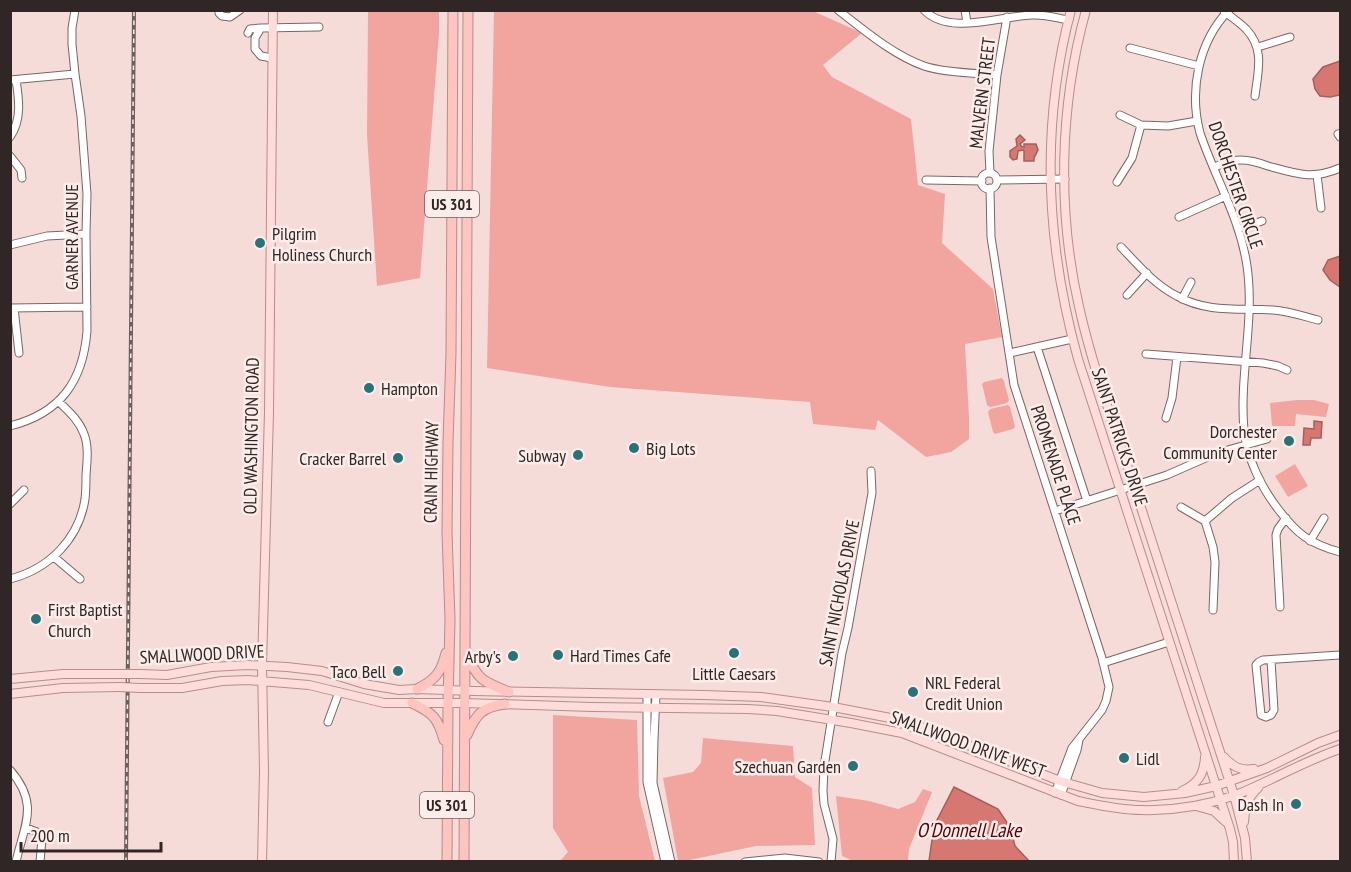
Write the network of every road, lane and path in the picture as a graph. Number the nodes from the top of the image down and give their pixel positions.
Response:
1 (75, 10) edge
2 (219, 10) edge
3 (240, 10) edge
4 (273, 10) edge
5 (453, 10) edge
6 (468, 10) edge
7 (838, 10) edge
8 (965, 10) edge
9 (1071, 10) edge
10 (1086, 10) edge
11 (1227, 11) edge
12 (925, 12) edge
13 (1007, 17) junction
14 (1069, 20) junction
15 (967, 23) junction
16 (273, 27) junction
17 (320, 27) dead end
18 (261, 28) junction
19 (248, 33) dead end
20 (1290, 37) dead end
21 (1257, 47) junction
22 (1130, 48) dead end
23 (272, 58) junction
24 (1075, 58) junction
25 (1199, 66) junction
26 (75, 74) junction
27 (997, 75) junction
28 (13, 80) edge
29 (1255, 96) dead end
30 (1119, 115) dead end
31 (1197, 121) junction
32 (1141, 125) junction
33 (10, 137) edge
34 (10, 156) edge
35 (1214, 167) junction
36 (1341, 168) edge
37 (990, 173) junction
38 (1317, 175) junction
39 (22, 178) dead end
40 (1065, 179) junction
41 (926, 180) dead end
42 (982, 180) junction
43 (997, 180) junction
44 (1051, 180) junction
45 (1117, 182) dead end
46 (990, 188) junction
47 (1226, 196) junction
48 (452, 200) junction
49 (468, 202) junction
50 (1321, 208) dead end
51 (1179, 217) dead end
52 (1262, 221) dead end
53 (1239, 229) junction
54 (86, 234) junction
55 (10, 245) edge
56 (1120, 247) dead end
57 (1147, 273) junction
58 (1191, 282) dead end
59 (1127, 296) dead end
60 (1182, 299) junction
61 (87, 307) junction
62 (13, 308) edge
63 (1250, 310) junction
64 (1318, 320) dead end
65 (1072, 339) junction
66 (1037, 347) junction
67 (19, 353) dead end
68 (1010, 353) junction
69 (1146, 354) dead end
70 (1177, 357) junction
71 (1246, 362) junction
72 (1287, 370) dead end
73 (58, 401) junction
74 (1166, 418) dead end
75 (10, 426) edge
76 (1267, 439) dead end
77 (1247, 445) junction
78 (872, 471) dead end
79 (1260, 480) junction
80 (1134, 487) junction
81 (24, 490) dead end
82 (1120, 491) junction
83 (1087, 501) junction
84 (10, 504) edge
85 (1180, 507) dead end
86 (1056, 511) junction
87 (1286, 518) junction
88 (1324, 518) dead end
89 (1205, 521) junction
90 (1310, 541) junction
91 (1341, 552) edge
92 (54, 557) junction
93 (10, 579) edge
94 (80, 579) dead end
95 (1280, 607) dead end
96 (1214, 610) dead end
97 (450, 633) junction
98 (1169, 642) junction
99 (465, 650) junction
100 (1341, 655) edge
101 (1271, 660) junction
102 (1103, 663) junction
103 (262, 666) junction
104 (10, 679) edge
105 (263, 681) junction
106 (417, 688) junction
107 (448, 690) junction
108 (465, 690) junction
109 (339, 692) junction
110 (509, 692) junction
111 (10, 694) edge
112 (651, 695) junction
113 (412, 703) junction
114 (448, 703) junction
115 (465, 703) junction
116 (505, 704) junction
117 (833, 707) junction
118 (650, 708) junction
119 (831, 719) junction
120 (328, 722) dead end
121 (1341, 737) edge
122 (465, 740) junction
123 (447, 748) junction
124 (1341, 749) edge
125 (1205, 753) junction
126 (1220, 753) junction
127 (1267, 768) junction
128 (10, 770) edge
129 (1062, 782) junction
130 (1229, 782) junction
131 (1265, 782) junction
132 (1216, 786) junction
133 (1058, 794) junction
134 (1175, 795) junction
135 (1234, 795) junction
136 (1220, 799) junction
137 (1192, 805) junction
138 (26, 828) junction
139 (1243, 828) junction
140 (1230, 829) junction
141 (16, 861) edge
142 (40, 861) edge
143 (262, 861) edge
144 (447, 861) edge
145 (464, 861) edge
146 (665, 861) edge
147 (671, 861) edge
148 (745, 861) edge
149 (819, 861) edge
150 (831, 861) edge
151 (1234, 861) edge
152 (1247, 861) edge

1 - 26 street, GARNER AVENUE
2 - 3 street
4 - 16 main road, OLD WASHINGTON ROAD
5 - 48 highway, CRAIN HIGHWAY / US 301
6 - 49 highway, CRAIN HIGHWAY / US 301
7 - 27 street
8 - 15 street
9 - 14 main road, SAINT PATRICKS DRIVE
10 - 24 main road, SAINT PATRICKS DRIVE
11 - 21 street
11 - 25 street, DORCHESTER CIRCLE
12 - 15 street
13 - 14 street
13 - 15 street
13 - 27 street, MALVERN STREET
14 - 24 main road
14 - 44 main road, SAINT PATRICKS DRIVE
16 - 17 street
16 - 18 street
16 - 23 main road, OLD WASHINGTON ROAD
18 - 19 street
18 - 23 street
20 - 21 street
21 - 29 street
22 - 25 street
23 - 103 main road, OLD WASHINGTON ROAD
24 - 40 main road, SAINT PATRICKS DRIVE
25 - 31 street, DORCHESTER CIRCLE
26 - 28 street
26 - 54 street, GARNER AVENUE
27 - 37 street, MALVERN STREET
28 - 33 street
30 - 32 street
31 - 32 street
31 - 35 street, DORCHESTER CIRCLE
32 - 45 street
34 - 39 street
35 - 38 street
35 - 47 street, DORCHESTER CIRCLE
36 - 38 street
37 - 42 street
37 - 43 street
38 - 50 street
40 - 44 street
40 - 80 main road, SAINT PATRICKS DRIVE
41 - 42 street
42 - 46 street
43 - 44 street
43 - 46 street
44 - 65 main road, SAINT PATRICKS DRIVE
46 - 68 street, PROMENADE PLACE
47 - 51 street
47 - 53 street, DORCHESTER CIRCLE
48 - 49 highway
48 - 97 highway, CRAIN HIGHWAY / US 301
49 - 99 highway, CRAIN HIGHWAY / US 301
52 - 53 street
53 - 63 street, DORCHESTER CIRCLE
54 - 55 street
54 - 61 street, GARNER AVENUE
56 - 57 street
57 - 59 street
57 - 60 street
58 - 60 street
60 - 63 street
61 - 62 street
61 - 73 street, GARNER AVENUE
62 - 67 street
63 - 64 street
63 - 71 street, DORCHESTER CIRCLE
65 - 66 street
65 - 82 main road, SAINT PATRICKS DRIVE
66 - 68 street
66 - 83 street
68 - 86 street, PROMENADE PLACE
69 - 70 street
70 - 71 street
70 - 74 street
71 - 72 street
71 - 77 street, DORCHESTER CIRCLE
73 - 75 street, GARNER AVENUE
73 - 92 street
76 - 77 street
77 - 79 street, DORCHESTER CIRCLE
77 - 80 street
78 - 117 street, SAINT NICHOLAS DRIVE
79 - 87 street, DORCHESTER CIRCLE
79 - 89 street
80 - 82 street
80 - 126 main road, SAINT PATRICKS DRIVE
81 - 84 street
82 - 83 street
82 - 98 main road, SAINT PATRICKS DRIVE
83 - 86 street
85 - 89 street
86 - 102 street, PROMENADE PLACE
87 - 90 street, DORCHESTER CIRCLE
87 - 95 street
88 - 90 street
89 - 96 street
90 - 91 street, DORCHESTER CIRCLE
92 - 93 street
92 - 94 street
97 - 106 highway
97 - 107 highway, CRAIN HIGHWAY / US 301
98 - 102 street
98 - 125 main road, SAINT PATRICKS DRIVE
99 - 108 highway, CRAIN HIGHWAY / US 301
99 - 110 highway
100 - 101 street
101 - 101 street
102 - 129 street, PROMENADE PLACE
103 - 104 main road, SMALLWOOD DRIVE, bridge
103 - 105 main road, OLD WASHINGTON ROAD
103 - 106 main road, SMALLWOOD DRIVE
105 - 109 main road, SMALLWOOD DRIVE
105 - 111 main road, SMALLWOOD DRIVE, bridge
105 - 143 main road, OLD WASHINGTON ROAD
106 - 107 main road, SMALLWOOD DRIVE
107 - 108 main road, SMALLWOOD DRIVE
107 - 114 highway, CRAIN HIGHWAY / US 301
108 - 110 main road, SMALLWOOD DRIVE WEST
108 - 115 highway, CRAIN HIGHWAY / US 301
109 - 113 main road, SMALLWOOD DRIVE
109 - 120 street
110 - 112 main road, SMALLWOOD DRIVE WEST
112 - 117 main road, SMALLWOOD DRIVE WEST
112 - 118 street
113 - 114 main road, SMALLWOOD DRIVE
113 - 123 highway
114 - 115 main road, SMALLWOOD DRIVE
114 - 123 highway, CRAIN HIGHWAY / US 301
115 - 116 main road, SMALLWOOD DRIVE WEST
115 - 122 highway, CRAIN HIGHWAY / US 301
116 - 118 main road, SMALLWOOD DRIVE WEST
116 - 122 highway
117 - 119 street, SAINT NICHOLAS DRIVE
117 - 129 main road, SMALLWOOD DRIVE WEST
118 - 119 main road, SMALLWOOD DRIVE WEST
118 - 146 street
118 - 147 street
119 - 133 main road, SMALLWOOD DRIVE WEST
119 - 150 street, SAINT NICHOLAS DRIVE
121 - 127 main road, SMALLWOOD DRIVE WEST
122 - 145 highway, CRAIN HIGHWAY / US 301
123 - 144 highway, CRAIN HIGHWAY / US 301
124 - 131 main road, SMALLWOOD DRIVE WEST
125 - 132 main road, SAINT PATRICKS DRIVE
125 - 134 main road
126 - 127 main road
126 - 130 main road, SAINT PATRICKS DRIVE
127 - 130 main road, SMALLWOOD DRIVE WEST
128 - 138 street
129 - 133 street, PROMENADE PLACE
129 - 134 main road, SMALLWOOD DRIVE WEST
130 - 132 main road, SMALLWOOD DRIVE WEST
130 - 135 main road, SAINT PATRICKS DRIVE
131 - 135 main road, SMALLWOOD DRIVE WEST
131 - 139 main road
132 - 134 main road, SMALLWOOD DRIVE WEST
132 - 136 main road, SAINT PATRICKS DRIVE
133 - 137 main road, SMALLWOOD DRIVE WEST
135 - 136 main road, SMALLWOOD DRIVE WEST
135 - 139 main road, SAINT PATRICKS DRIVE
136 - 137 main road, SMALLWOOD DRIVE WEST
136 - 140 main road, SAINT PATRICKS DRIVE
137 - 140 main road
138 - 141 street
138 - 142 street
139 - 152 main road, SAINT PATRICKS DRIVE
140 - 151 main road, SAINT PATRICKS DRIVE
148 - 149 street

